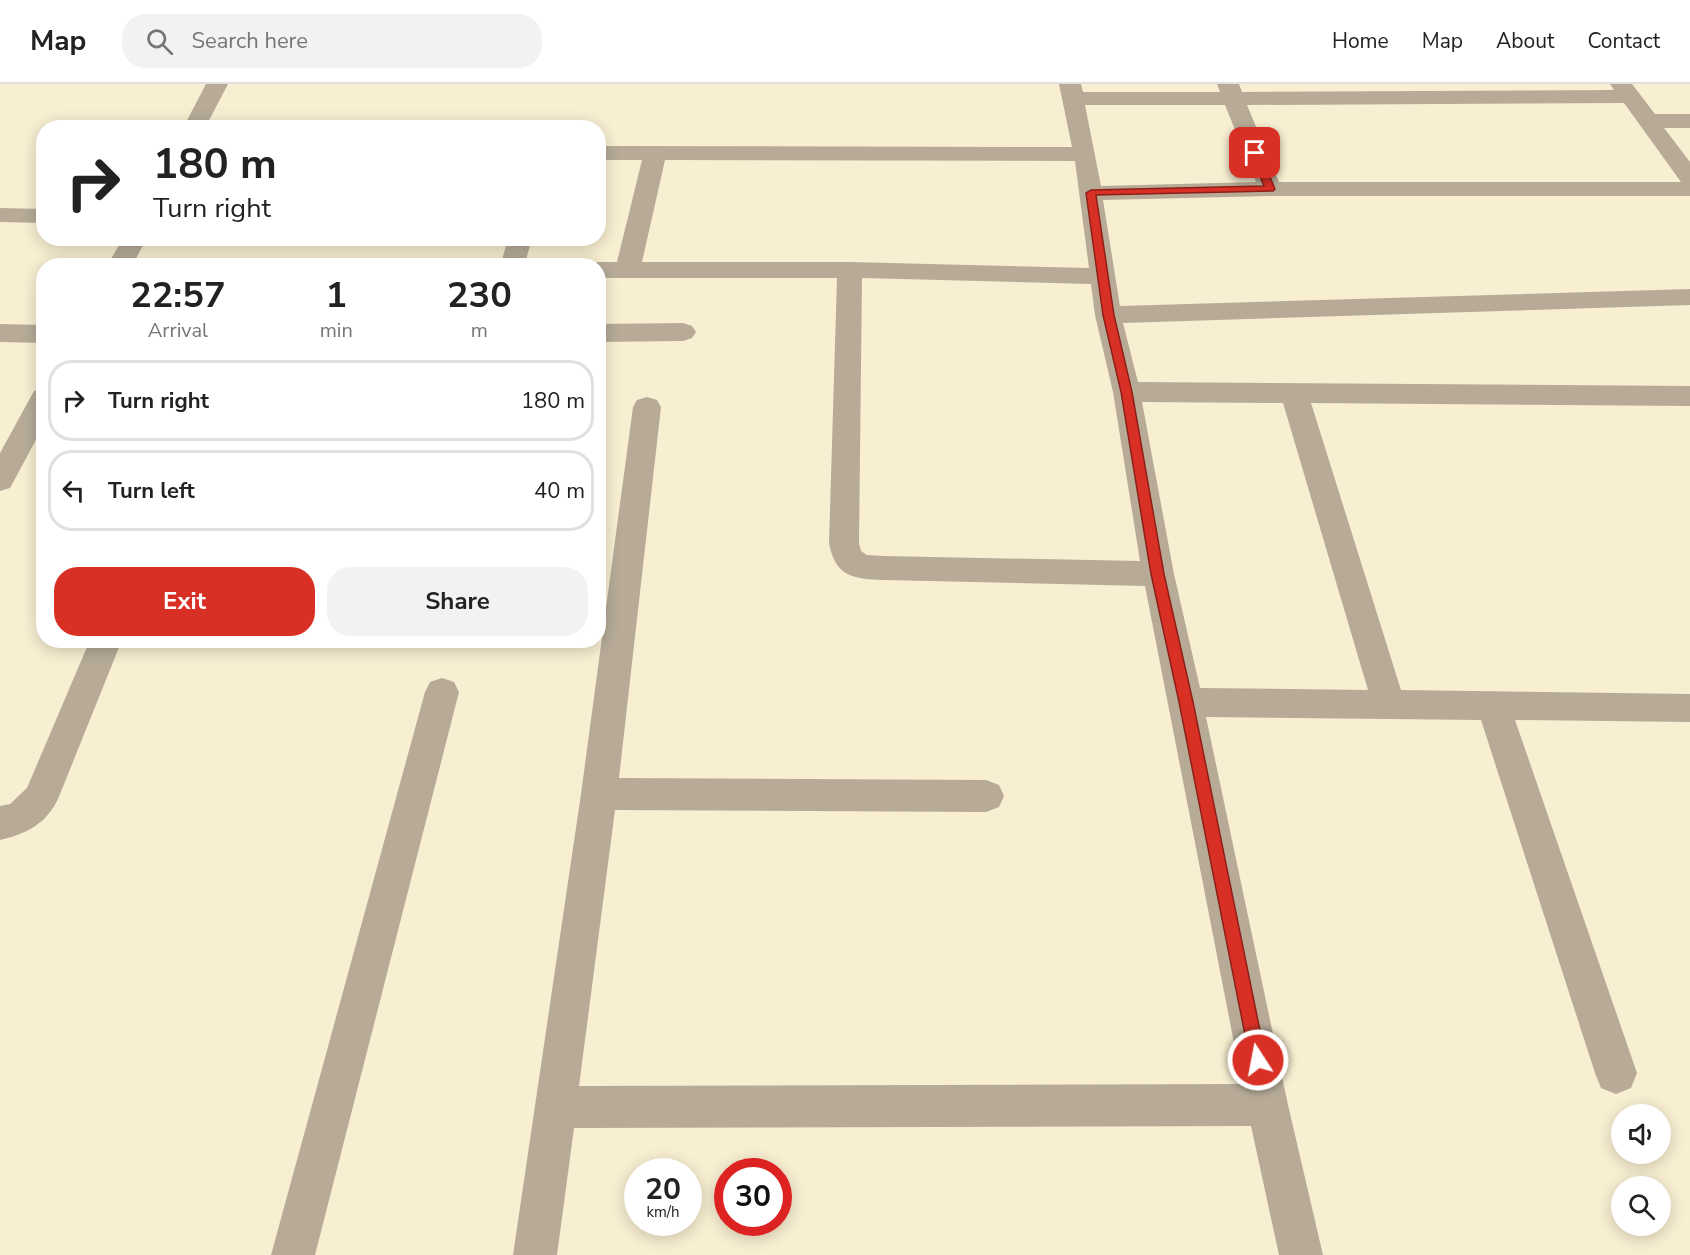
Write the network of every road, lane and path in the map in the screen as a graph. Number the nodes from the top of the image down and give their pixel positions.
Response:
1 (217, 84) edge
2 (1527, 90) edge
3 (1626, 90) edge
4 (1231, 91) edge
5 (1072, 92) edge
6 (198, 120) edge
7 (1690, 121) edge
8 (1647, 122) junction
9 (606, 153) edge
10 (655, 153) junction
11 (1085, 154) junction
12 (1690, 178) edge
13 (1270, 189) junction
14 (1690, 189) edge
15 (1091, 193) junction
16 (0, 215) edge
17 (36, 216) edge
18 (606, 270) edge
19 (628, 270) junction
20 (850, 270) junction
21 (1104, 276) junction
22 (1690, 297) edge
23 (1108, 315) junction
24 (683, 332) dead end
25 (0, 333) edge
26 (606, 333) edge
27 (36, 334) edge
28 (1127, 392) junction
29 (1294, 394) junction
30 (1690, 396) edge
31 (647, 407) dead end
32 (36, 413) edge
33 (0, 480) edge
34 (1158, 574) junction
35 (103, 648) edge
36 (442, 692) dead end
37 (1186, 702) junction
38 (1389, 704) junction
39 (1493, 705) junction
40 (1690, 708) edge
41 (598, 794) junction
42 (986, 796) dead end
43 (0, 823) edge
44 (1617, 1073) dead end
45 (1267, 1105) junction
46 (555, 1107) junction
47 (293, 1255) edge
48 (535, 1255) edge
49 (1301, 1255) edge

1 - 6 street
2 - 3 street
2 - 4 street
3 - 8 street
4 - 5 street
4 - 13 street
5 - 11 street
7 - 8 street
8 - 12 street
9 - 10 street
10 - 11 street
10 - 19 street
11 - 15 street
13 - 14 street
13 - 15 street
15 - 21 street
16 - 17 street
18 - 19 street
19 - 20 street
20 - 21 street
20 - 34 street
21 - 23 street
22 - 23 street
23 - 28 street
24 - 26 street
25 - 27 street
28 - 29 street
28 - 34 street
29 - 30 street
29 - 38 street
31 - 41 street
32 - 33 street
34 - 37 street
35 - 43 street
36 - 47 street
37 - 38 street
37 - 45 street
38 - 39 street
39 - 40 street
39 - 44 street
41 - 42 street
41 - 46 street
45 - 46 street
45 - 49 street
46 - 48 street

